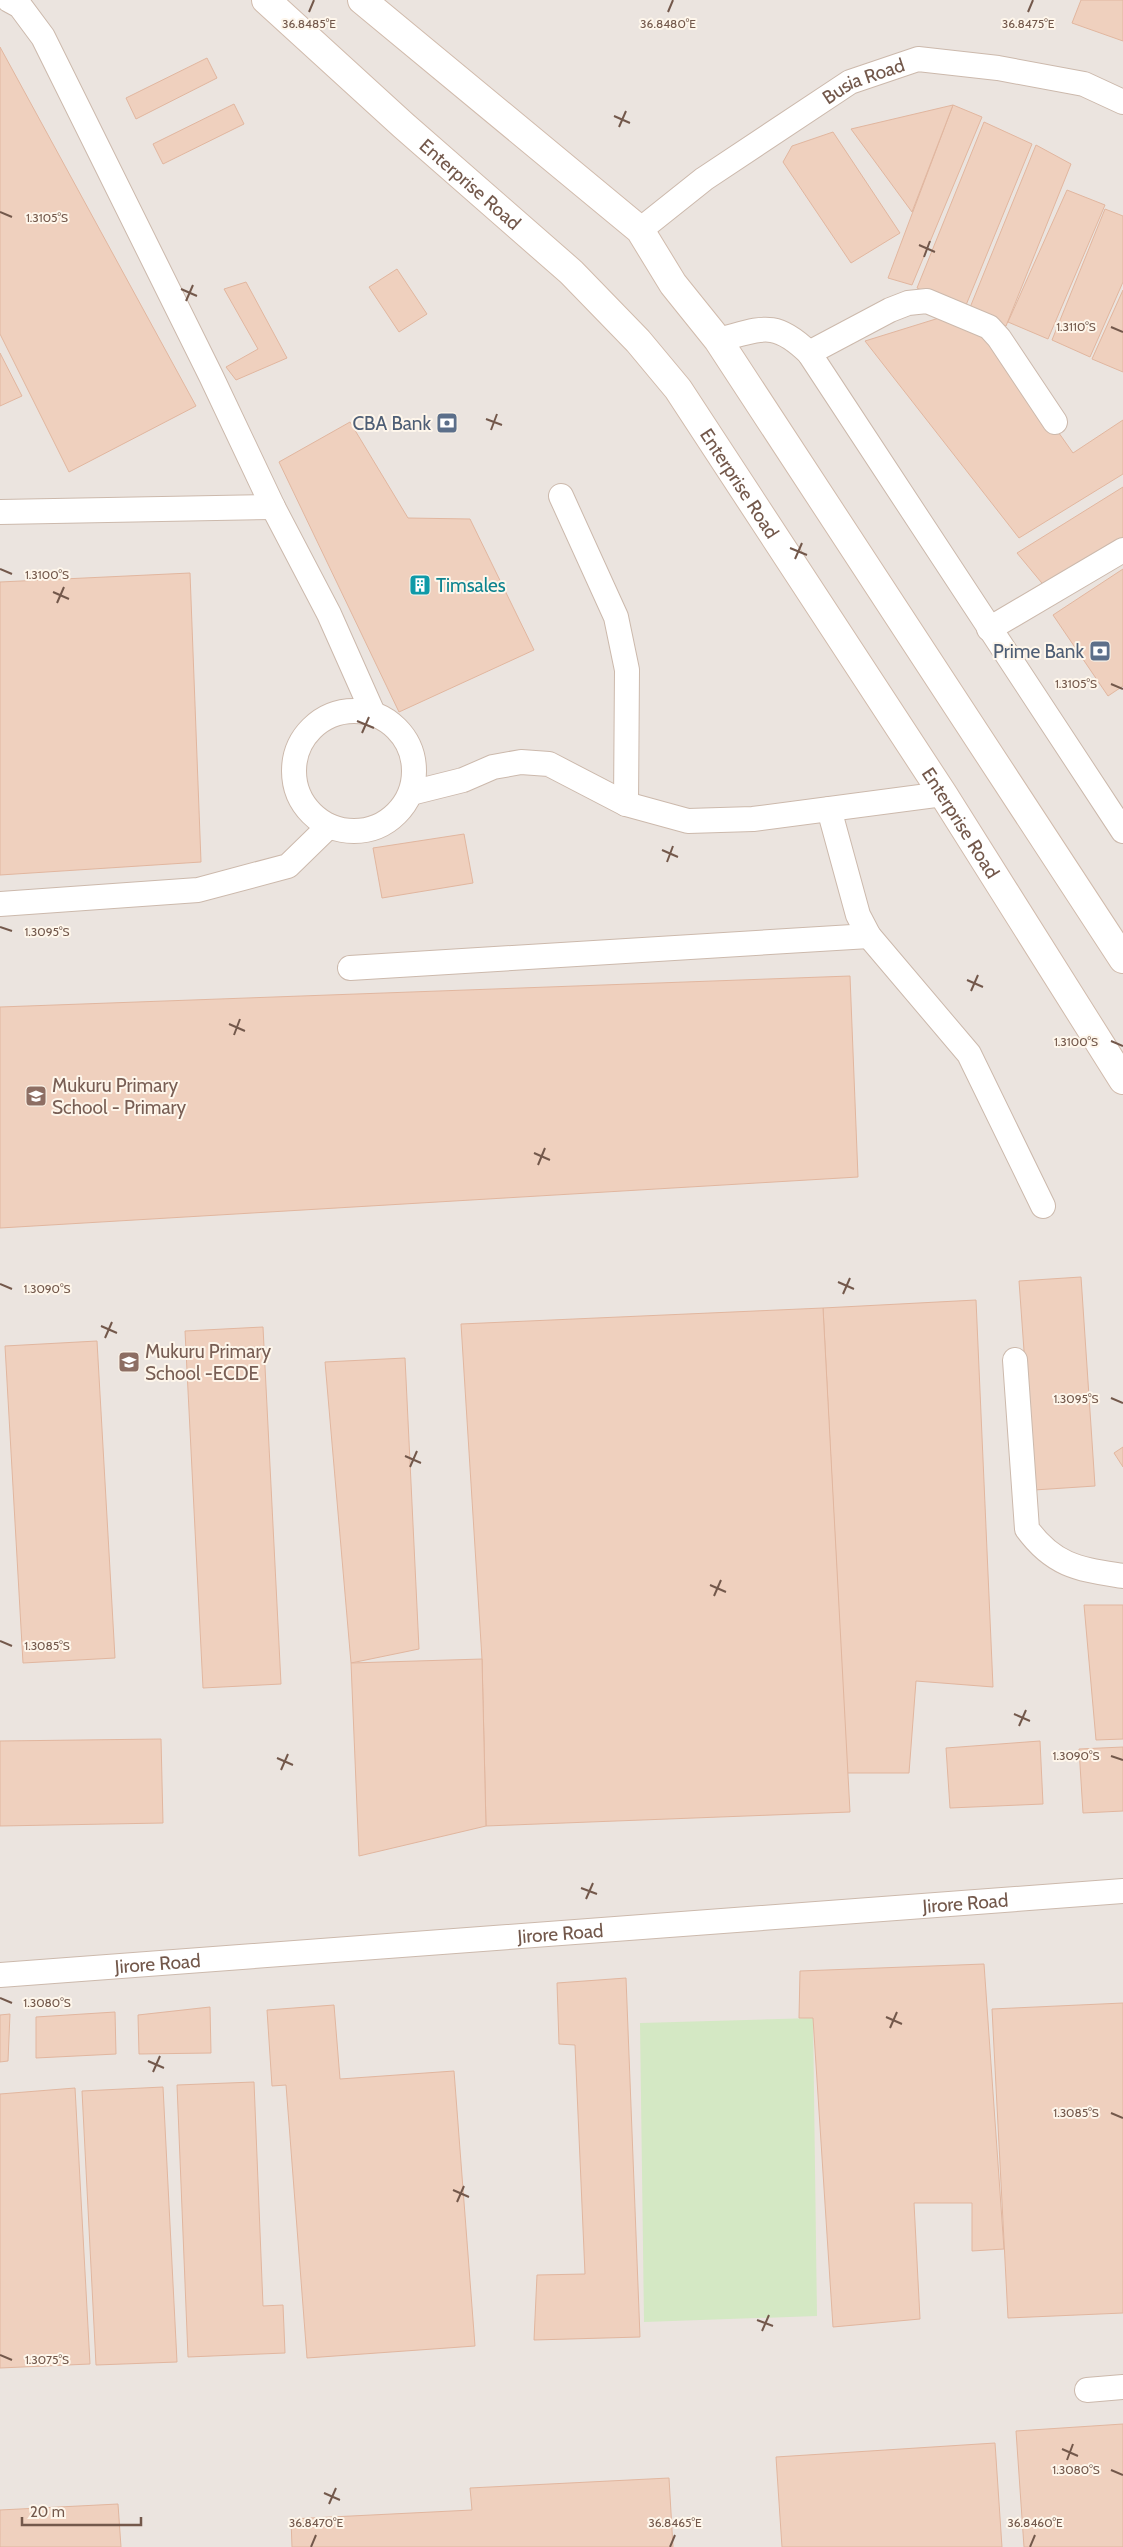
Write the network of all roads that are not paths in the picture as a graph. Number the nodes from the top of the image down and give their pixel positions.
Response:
1 (9, 0) edge
2 (266, 0) edge
3 (362, 0) edge
4 (1123, 102) edge
5 (640, 230) junction
6 (718, 340) junction
7 (809, 353) junction
8 (1055, 422) dead end
9 (561, 496) dead end
10 (273, 507) junction
11 (0, 512) edge
12 (1123, 550) edge
13 (989, 629) junction
14 (373, 714) junction
15 (411, 793) junction
16 (944, 794) junction
17 (626, 804) junction
18 (829, 809) junction
19 (330, 826) junction
20 (1123, 830) edge
21 (0, 904) edge
22 (870, 936) junction
23 (1123, 959) edge
24 (350, 968) dead end
25 (1123, 1080) edge
26 (1043, 1206) dead end
27 (1014, 1360) dead end
28 (1123, 1576) edge
29 (1123, 1891) edge
30 (0, 1975) edge
31 (1123, 2387) edge
32 (1087, 2390) dead end

1 - 10 lane
2 - 16 main road, Enterprise Road
3 - 5 main road
4 - 5 lane, Busia Road
5 - 6 main road
6 - 7 lane
6 - 23 main road
7 - 8 lane
7 - 13 lane
9 - 17 lane
10 - 11 lane
10 - 14 lane
12 - 13 lane
13 - 20 lane
14 - 15 lane
14 - 19 lane
15 - 17 lane
15 - 19 lane
16 - 18 lane
16 - 25 main road, Enterprise Road
17 - 18 lane
18 - 22 lane
19 - 21 lane
22 - 24 lane
22 - 26 lane
27 - 28 lane
29 - 30 lane, Jirore Road
31 - 32 lane

